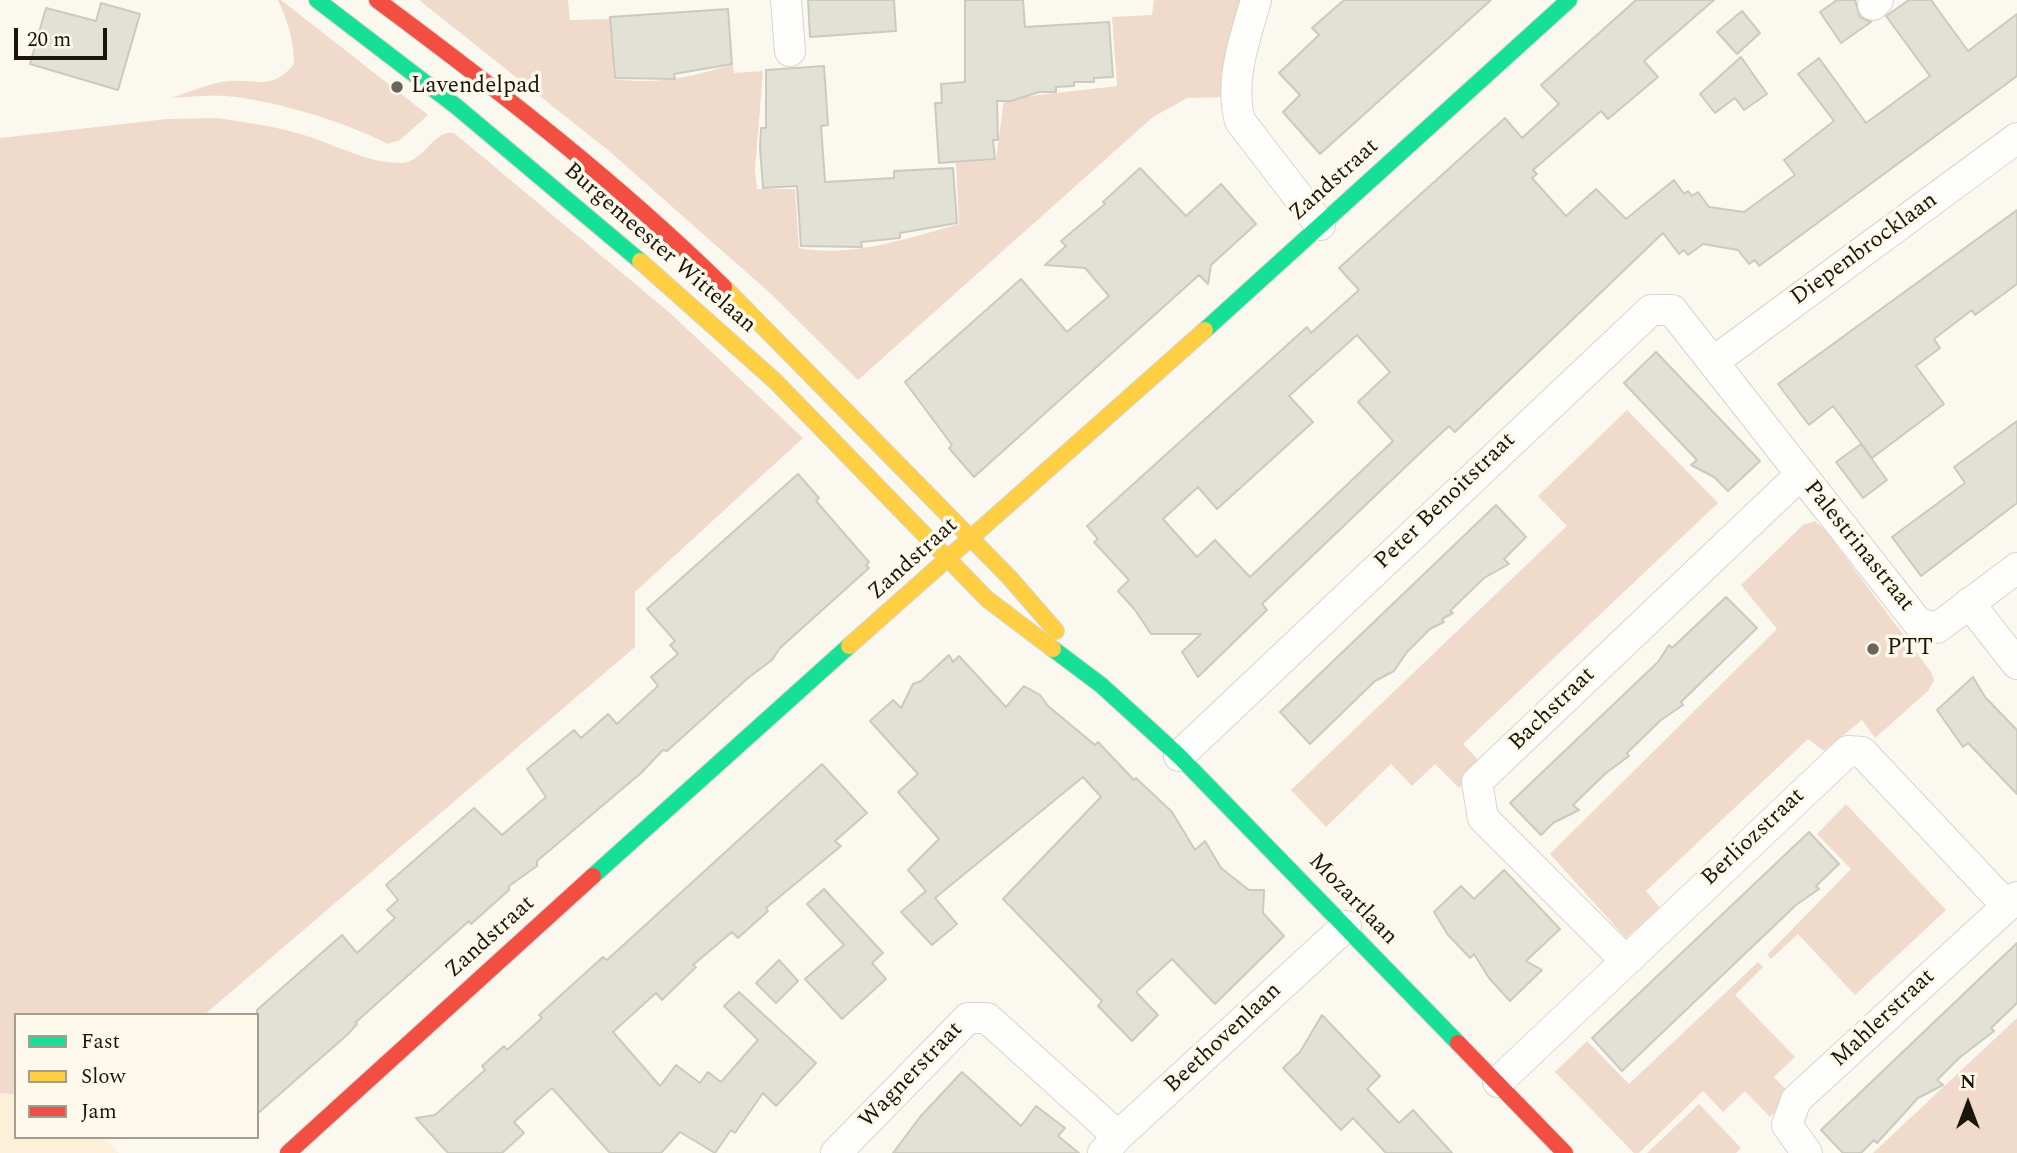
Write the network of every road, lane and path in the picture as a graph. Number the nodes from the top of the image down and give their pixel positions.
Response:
1 (317, 0) edge
2 (377, 0) edge
3 (786, 0) edge
4 (1256, 0) edge
5 (1569, 0) edge
6 (790, 51) dead end
7 (2017, 138) edge
8 (1320, 225) junction
9 (1713, 362) junction
10 (1800, 475) junction
11 (971, 538) junction
12 (948, 559) junction
13 (2017, 568) edge
14 (1969, 603) junction
15 (2017, 664) edge
16 (1101, 685) junction
17 (1179, 756) junction
18 (2012, 901) edge
19 (1346, 926) junction
20 (1624, 959) junction
21 (1498, 1082) junction
22 (1111, 1144) edge
23 (288, 1153) edge
24 (836, 1153) edge
25 (1565, 1153) edge
26 (1807, 1153) edge

1 - 12 street, Burgemeester Wittelaan
2 - 11 street, Burgemeester Wittelaan
3 - 6 street
4 - 8 street
5 - 8 street, Zandstraat
7 - 9 street, Diepenbrocklaan
8 - 11 street, Zandstraat
9 - 10 street, Palestrinastraat
9 - 17 street, Peter Benoitstraat
10 - 14 street, Palestrinastraat
10 - 20 street, Bachstraat
11 - 12 street, Zandstraat
11 - 16 street, Mozartlaan
12 - 16 street, Mozartlaan
12 - 23 street, Zandstraat
13 - 14 street
14 - 15 street
16 - 17 street, Mozartlaan
17 - 19 street, Mozartlaan
18 - 20 street, Berliozstraat
18 - 26 street, Mahlerstraat
19 - 21 street, Mozartlaan
19 - 22 street, Beethovenlaan
20 - 21 street, Berliozstraat
21 - 25 street, Mozartlaan
22 - 24 street, Wagnerstraat

